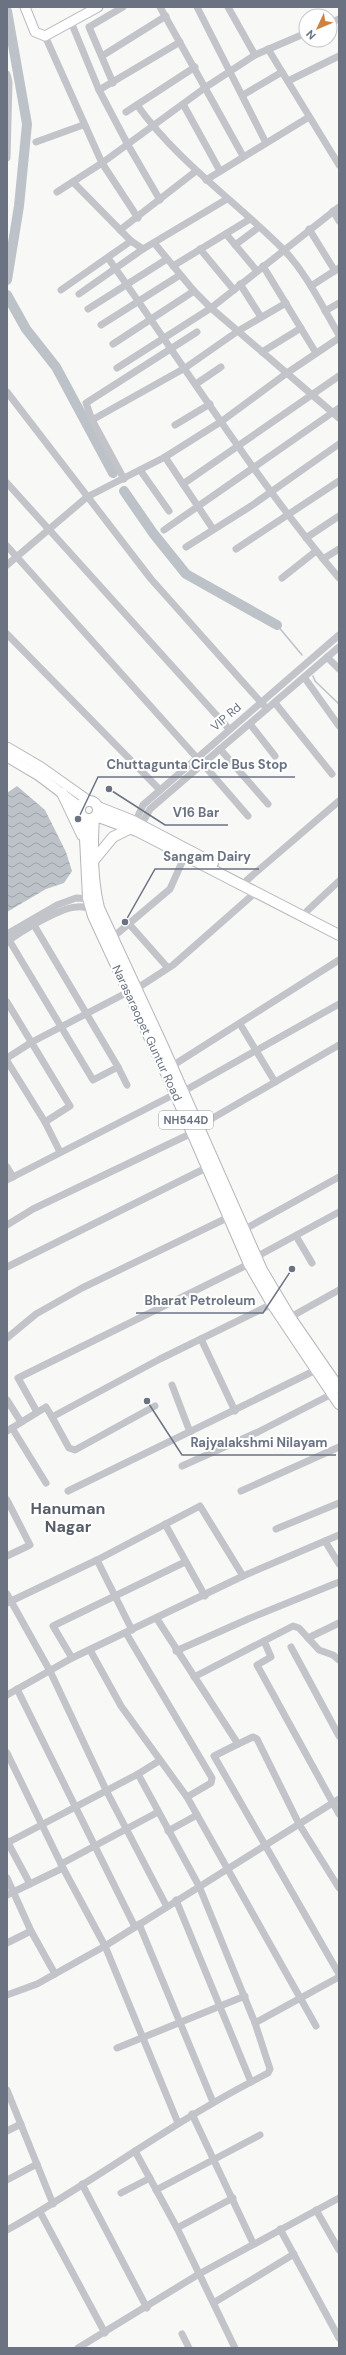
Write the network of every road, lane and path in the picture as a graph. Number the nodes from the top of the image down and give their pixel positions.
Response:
1 (25, 7) edge
2 (98, 7) edge
3 (123, 7) edge
4 (160, 7) edge
5 (197, 7) edge
6 (228, 7) edge
7 (166, 16) junction
8 (71, 22) junction
9 (46, 36) junction
10 (298, 36) edge
11 (180, 42) junction
12 (268, 49) junction
13 (255, 55) junction
14 (102, 56) junction
15 (339, 56) edge
16 (195, 67) junction
17 (231, 70) junction
18 (282, 72) junction
19 (7, 74) edge
20 (288, 81) junction
21 (8, 83) edge
22 (113, 83) junction
23 (206, 87) junction
24 (99, 90) junction
25 (242, 95) junction
26 (183, 104) junction
27 (137, 105) junction
28 (126, 112) dead end
29 (309, 117) junction
30 (83, 125) junction
31 (153, 127) junction
32 (36, 142) dead end
33 (266, 143) junction
34 (128, 145) junction
35 (8, 146) edge
36 (243, 156) junction
37 (7, 158) edge
38 (102, 163) junction
39 (339, 165) edge
40 (196, 171) junction
41 (220, 171) junction
42 (206, 180) junction
43 (73, 182) junction
44 (57, 192) dead end
45 (227, 199) junction
46 (160, 200) junction
47 (336, 209) edge
48 (138, 218) junction
49 (250, 219) junction
50 (339, 221) edge
51 (259, 227) junction
52 (309, 229) junction
53 (120, 230) junction
54 (226, 234) junction
55 (131, 241) junction
56 (155, 244) junction
57 (235, 245) junction
58 (142, 249) junction
59 (200, 249) junction
60 (284, 249) junction
61 (108, 258) junction
62 (167, 259) junction
63 (173, 266) junction
64 (260, 268) junction
65 (116, 269) junction
66 (337, 270) edge
67 (180, 275) junction
68 (128, 284) junction
69 (240, 284) junction
70 (311, 286) junction
71 (60, 290) dead end
72 (234, 290) junction
73 (194, 291) junction
74 (79, 294) dead end
75 (139, 301) junction
76 (286, 303) junction
77 (339, 303) edge
78 (211, 308) junction
79 (88, 309) dead end
80 (325, 311) junction
81 (261, 317) junction
82 (152, 320) junction
83 (101, 325) dead end
84 (301, 328) junction
85 (238, 331) junction
86 (197, 332) dead end
87 (164, 338) junction
88 (338, 340) edge
89 (113, 344) dead end
90 (172, 349) junction
91 (262, 352) junction
92 (316, 353) junction
93 (221, 367) dead end
94 (117, 368) dead end
95 (185, 368) junction
96 (287, 373) junction
97 (339, 376) edge
98 (196, 384) junction
99 (7, 392) edge
100 (311, 394) junction
101 (210, 404) junction
102 (339, 408) edge
103 (332, 412) junction
104 (339, 418) edge
105 (92, 420) junction
106 (222, 421) junction
107 (175, 425) dead end
108 (339, 444) edge
109 (238, 445) junction
110 (165, 456) junction
111 (254, 467) junction
112 (140, 470) junction
113 (124, 479) junction
114 (339, 481) edge
115 (7, 483) edge
116 (183, 484) junction
117 (272, 490) junction
118 (87, 497) junction
119 (197, 505) junction
120 (169, 511) dead end
121 (289, 514) junction
122 (339, 516) edge
123 (48, 529) junction
124 (212, 529) junction
125 (164, 530) dead end
126 (306, 538) junction
127 (7, 546) edge
128 (186, 547) dead end
129 (236, 549) dead end
130 (339, 549) edge
131 (316, 551) junction
132 (16, 556) junction
133 (323, 559) junction
134 (7, 565) edge
135 (282, 578) dead end
136 (339, 578) edge
137 (7, 634) edge
138 (339, 635) edge
139 (339, 647) edge
140 (328, 657) junction
141 (303, 667) junction
142 (339, 669) edge
143 (306, 675) junction
144 (262, 701) junction
145 (275, 703) junction
146 (268, 709) junction
147 (250, 724) junction
148 (339, 726) edge
149 (228, 729) junction
150 (7, 747) edge
151 (220, 749) junction
152 (276, 756) dead end
153 (7, 757) edge
154 (197, 758) junction
155 (203, 764) junction
156 (332, 774) dead end
157 (160, 790) junction
158 (62, 793) junction
159 (339, 800) edge
160 (89, 801) junction
161 (268, 804) dead end
162 (80, 807) junction
163 (96, 814) junction
164 (248, 816) dead end
165 (84, 818) junction
166 (136, 827) junction
167 (86, 844) junction
168 (186, 853) junction
169 (94, 860) junction
170 (247, 880) junction
171 (339, 881) edge
172 (256, 892) junction
173 (94, 904) junction
174 (307, 911) junction
175 (34, 925) junction
176 (130, 925) junction
177 (339, 928) edge
178 (339, 935) edge
179 (112, 938) junction
180 (8, 939) edge
181 (339, 960) edge
182 (168, 968) junction
183 (132, 991) junction
184 (7, 1002) edge
185 (339, 1004) edge
186 (88, 1014) junction
187 (240, 1024) junction
188 (60, 1028) junction
189 (32, 1042) junction
190 (339, 1045) edge
191 (256, 1052) junction
192 (7, 1059) edge
193 (172, 1066) junction
194 (118, 1067) junction
195 (275, 1082) junction
196 (127, 1085) dead end
197 (180, 1093) junction
198 (45, 1122) junction
199 (196, 1129) junction
200 (60, 1152) junction
201 (7, 1167) edge
202 (208, 1167) junction
203 (339, 1177) edge
204 (10, 1179) edge
205 (339, 1212) edge
206 (229, 1217) junction
207 (7, 1225) edge
208 (245, 1229) junction
209 (296, 1236) junction
210 (253, 1260) junction
211 (312, 1264) dead end
212 (7, 1266) edge
213 (339, 1290) edge
214 (272, 1304) junction
215 (287, 1318) junction
216 (7, 1338) edge
217 (201, 1339) junction
218 (316, 1370) junction
219 (172, 1385) dead end
220 (336, 1391) edge
221 (7, 1400) edge
222 (339, 1404) edge
223 (155, 1406) dead end
224 (235, 1410) junction
225 (37, 1412) junction
226 (52, 1417) junction
227 (21, 1422) junction
228 (9, 1429) edge
229 (190, 1432) junction
230 (339, 1447) edge
231 (182, 1466) dead end
232 (46, 1483) dead end
233 (68, 1491) dead end
234 (241, 1491) dead end
235 (7, 1500) edge
236 (339, 1503) edge
237 (165, 1524) junction
238 (276, 1529) dead end
239 (339, 1535) edge
240 (325, 1541) junction
241 (7, 1556) edge
242 (97, 1560) junction
243 (186, 1562) junction
244 (339, 1564) edge
245 (243, 1576) junction
246 (339, 1582) edge
247 (114, 1595) junction
248 (205, 1596) junction
249 (8, 1599) edge
250 (157, 1619) junction
251 (339, 1623) edge
252 (129, 1632) junction
253 (308, 1638) junction
254 (264, 1641) junction
255 (291, 1647) dead end
256 (90, 1650) junction
257 (176, 1651) junction
258 (72, 1658) junction
259 (339, 1660) edge
260 (50, 1671) junction
261 (194, 1677) junction
262 (17, 1689) junction
263 (7, 1695) edge
264 (339, 1736) edge
265 (238, 1744) junction
266 (7, 1753) edge
267 (214, 1756) junction
268 (159, 1761) junction
269 (203, 1762) junction
270 (138, 1774) junction
271 (107, 1792) junction
272 (187, 1797) junction
273 (339, 1799) edge
274 (332, 1803) junction
275 (75, 1808) junction
276 (158, 1812) junction
277 (339, 1814) edge
278 (197, 1816) junction
279 (300, 1824) junction
280 (42, 1825) junction
281 (126, 1829) junction
282 (168, 1831) junction
283 (7, 1842) edge
284 (94, 1846) junction
285 (265, 1846) junction
286 (62, 1866) junction
287 (227, 1869) junction
288 (7, 1878) edge
289 (30, 1884) junction
290 (199, 1886) junction
291 (339, 1888) edge
292 (14, 1892) junction
293 (7, 1895) edge
294 (176, 1900) junction
295 (167, 1907) junction
296 (137, 1926) junction
297 (31, 1931) junction
298 (7, 1943) edge
299 (105, 1946) junction
300 (55, 1974) junction
301 (339, 1974) edge
302 (339, 1977) edge
303 (7, 1995) edge
304 (245, 1996) junction
305 (300, 1998) junction
306 (220, 2007) junction
307 (179, 2021) junction
308 (257, 2022) junction
309 (316, 2026) dead end
310 (143, 2036) junction
311 (117, 2048) dead end
312 (251, 2082) junction
313 (7, 2090) edge
314 (213, 2102) junction
315 (192, 2114) junction
316 (178, 2123) junction
317 (21, 2124) junction
318 (7, 2131) edge
319 (260, 2134) dead end
320 (135, 2151) junction
321 (214, 2159) junction
322 (37, 2164) junction
323 (150, 2178) junction
324 (7, 2180) edge
325 (82, 2184) junction
326 (156, 2190) junction
327 (121, 2194) dead end
328 (234, 2198) junction
329 (339, 2198) edge
330 (52, 2204) junction
331 (316, 2210) junction
332 (40, 2212) junction
333 (177, 2228) junction
334 (280, 2229) junction
335 (7, 2230) edge
336 (254, 2243) junction
337 (339, 2250) edge
338 (294, 2254) junction
339 (199, 2274) junction
340 (215, 2302) junction
341 (147, 2308) junction
342 (105, 2333) junction
343 (182, 2334) dead end
344 (339, 2338) edge
345 (78, 2348) edge
346 (189, 2348) edge
347 (235, 2348) edge

1 - 9 main road
2 - 8 main road
3 - 14 street
4 - 7 street
5 - 17 street
6 - 13 street
7 - 11 street
7 - 14 street
8 - 9 main road
8 - 24 street
9 - 30 street
10 - 12 street
11 - 16 street
11 - 22 street
12 - 13 street
12 - 18 street
13 - 17 street
14 - 22 street
15 - 20 street
16 - 23 street
16 - 27 street
17 - 23 street
17 - 25 street
18 - 20 street
18 - 25 street
19 - 21 street
20 - 29 street
21 - 35 street
22 - 24 street
23 - 26 street
23 - 36 street
24 - 34 street
25 - 33 street
26 - 31 street
26 - 41 street
27 - 28 street
27 - 31 street
29 - 33 street
29 - 39 street
30 - 32 street
30 - 38 street
31 - 34 street
31 - 40 street
33 - 36 street
34 - 38 street
34 - 46 street
35 - 37 street
36 - 41 street
38 - 43 street
38 - 48 street
40 - 42 street
40 - 46 street
41 - 42 street
42 - 45 street
43 - 44 street
43 - 53 street
45 - 49 street
45 - 56 street
46 - 48 street
47 - 50 street
47 - 52 street
48 - 53 street
49 - 51 street
49 - 54 street
51 - 57 street
51 - 60 street
52 - 60 street
52 - 66 street
53 - 55 street
54 - 57 street
54 - 59 street
55 - 58 street
55 - 61 street
56 - 58 street
56 - 62 street
57 - 64 street
58 - 65 street
59 - 63 street
59 - 72 street
60 - 64 street
60 - 70 street
61 - 65 street
61 - 71 street
62 - 63 street
62 - 68 street
63 - 67 street
64 - 69 street
64 - 76 street
65 - 68 street
65 - 74 street
66 - 70 street
67 - 73 street
67 - 75 street
68 - 75 street
68 - 79 street
69 - 72 street
69 - 81 street
70 - 80 street
72 - 78 street
73 - 78 street
73 - 82 street
75 - 82 street
75 - 83 street
76 - 81 street
76 - 84 street
77 - 80 street
78 - 85 street
78 - 87 street
80 - 88 street
81 - 85 street
82 - 87 street
82 - 89 street
84 - 91 street
84 - 92 street
85 - 91 street
85 - 95 street
86 - 90 street
87 - 90 street
87 - 94 street
88 - 92 street
90 - 95 street
90 - 105 street
91 - 96 street
92 - 96 street
93 - 98 street
95 - 98 street
95 - 105 street
96 - 100 street
96 - 106 street
97 - 100 street
98 - 101 street
99 - 118 street
100 - 103 street
100 - 109 street
101 - 106 street
101 - 107 street
102 - 103 street
103 - 104 street
103 - 111 street
105 - 113 street
106 - 109 street
106 - 110 street
108 - 117 street
109 - 111 street
109 - 116 street
110 - 112 street
110 - 116 street
111 - 117 street
111 - 119 street
112 - 113 street
112 - 120 street
113 - 118 street
114 - 121 street
115 - 123 street
116 - 119 street
117 - 121 street
117 - 124 street
118 - 123 street
118 - 144 street
119 - 124 street
119 - 125 street
121 - 126 street
121 - 129 street
122 - 126 street
123 - 132 street
123 - 149 street
124 - 128 street
126 - 131 street
127 - 132 street
130 - 133 street
131 - 133 street
131 - 135 street
132 - 134 street
132 - 154 street
133 - 136 street
137 - 157 street
138 - 141 street, VIP Rd
139 - 140 street, VIP Rd
140 - 142 street
140 - 143 street, VIP Rd
141 - 143 street
141 - 144 street, VIP Rd
143 - 145 street, VIP Rd
143 - 148 street
144 - 146 street
144 - 149 street, VIP Rd
145 - 146 street, VIP Rd
145 - 156 street
146 - 147 street, VIP Rd
147 - 151 street, VIP Rd
147 - 152 street
149 - 154 street, VIP Rd
150 - 160 main road
151 - 155 street, VIP Rd
151 - 161 street
153 - 158 main road
154 - 157 street, VIP Rd
155 - 164 street
155 - 166 street, VIP Rd
157 - 166 street, VIP Rd
158 - 162 main road
158 - 167 highway, NH544D
159 - 170 street
160 - 162 highway
160 - 163 highway
162 - 165 highway, NH544D
163 - 165 highway
163 - 166 highway
163 - 169 highway, Narasaraopet Guntur Road / NH544D
165 - 167 highway, Narasaraopet Guntur Road / NH544D
166 - 168 highway
166 - 169 highway
167 - 173 highway, Narasaraopet Guntur Road / NH544D
168 - 170 highway
168 - 172 highway
168 - 176 street
169 - 173 highway, Narasaraopet Guntur Road / NH544D
170 - 174 highway
171 - 174 street
172 - 178 highway
172 - 182 street
173 - 175 street
173 - 179 highway, Narasaraopet Guntur Road / NH544D
173 - 180 street
173 - 183 highway, Narasaraopet Guntur Road / NH544D
174 - 177 highway
175 - 180 street
175 - 186 street
176 - 179 street
176 - 182 street
179 - 183 highway, Narasaraopet Guntur Road / NH544D
180 - 188 street
181 - 187 street
182 - 183 street
183 - 186 street
183 - 193 highway, Narasaraopet Guntur Road / NH544D
183 - 197 highway, Narasaraopet Guntur Road / NH544D
184 - 189 street
185 - 191 street
186 - 188 street
186 - 194 street
187 - 191 street
187 - 193 street
188 - 189 street
188 - 194 street
189 - 192 street
189 - 198 street
190 - 195 street
191 - 195 street
191 - 197 street
192 - 198 street
193 - 197 highway, Narasaraopet Guntur Road / NH544D
194 - 196 street
195 - 199 street
197 - 199 highway, Narasaraopet Guntur Road / NH544D
197 - 200 street
198 - 200 street
199 - 202 highway, Narasaraopet Guntur Road / NH544D
199 - 207 street
199 - 208 highway, Narasaraopet Guntur Road / NH544D
200 - 204 street
201 - 204 street
202 - 206 highway, Narasaraopet Guntur Road / NH544D
202 - 212 street
203 - 208 street
205 - 209 street
206 - 210 highway, Narasaraopet Guntur Road / NH544D
206 - 216 street
208 - 210 highway, Narasaraopet Guntur Road / NH544D
209 - 210 street
209 - 211 street
210 - 214 highway, Narasaraopet Guntur Road / NH544D
210 - 215 highway, Narasaraopet Guntur Road / NH544D
210 - 225 street
213 - 215 street
214 - 215 highway, Narasaraopet Guntur Road / NH544D
214 - 217 street
215 - 218 highway, Narasaraopet Guntur Road / NH544D
215 - 220 highway, Narasaraopet Guntur Road / NH544D
217 - 224 street
217 - 226 street
218 - 220 highway, Narasaraopet Guntur Road / NH544D
218 - 224 street
219 - 229 street
220 - 222 highway, Narasaraopet Guntur Road / NH544D
220 - 231 street
221 - 227 street
223 - 226 street
224 - 229 street
225 - 226 street
225 - 227 street
227 - 228 street
228 - 232 street
229 - 233 street
230 - 234 street
235 - 241 street
236 - 238 street
237 - 242 street
237 - 243 street
237 - 245 street
239 - 240 street
240 - 244 street
240 - 245 street
242 - 247 street
242 - 249 street
243 - 247 street
243 - 248 street
245 - 248 street
246 - 257 street
247 - 252 street
247 - 258 street
248 - 250 street
249 - 260 street
250 - 252 street
250 - 257 street
251 - 253 street
252 - 256 street
252 - 269 street
253 - 254 street
253 - 259 street
254 - 261 street
254 - 274 street
255 - 264 street
256 - 258 street
256 - 268 street
257 - 261 street
258 - 260 street
260 - 262 street
260 - 271 street
261 - 265 street
262 - 263 street
262 - 275 street
265 - 267 street
265 - 279 street
266 - 280 street
267 - 269 street
267 - 285 street
268 - 270 street
268 - 272 street
269 - 272 street
270 - 271 street
270 - 276 street
271 - 275 street
271 - 281 street
272 - 278 street
273 - 274 street
274 - 277 street
274 - 279 street
275 - 280 street
275 - 284 street
276 - 281 street
276 - 282 street
278 - 282 street
278 - 287 street
279 - 285 street
279 - 291 street
280 - 283 street
280 - 286 street
281 - 284 street
281 - 295 street
282 - 290 street
283 - 289 street
284 - 286 street
284 - 296 street
285 - 287 street
285 - 301 street
286 - 289 street
286 - 299 street
287 - 290 street
287 - 305 street
288 - 292 street
289 - 292 street
290 - 294 street
290 - 304 street
292 - 293 street
292 - 297 street
294 - 295 street
294 - 306 street
295 - 296 street
296 - 299 street
296 - 307 street
297 - 298 street
297 - 300 street
299 - 300 street
299 - 310 street
300 - 303 street
302 - 305 street
304 - 306 street
304 - 308 street
305 - 308 street
305 - 309 street
306 - 307 street
306 - 312 street
307 - 310 street
307 - 314 street
308 - 312 street
310 - 311 street
310 - 316 street
312 - 314 street
313 - 317 street
314 - 315 street
315 - 316 street
315 - 321 street
316 - 320 street
317 - 318 street
317 - 322 street
319 - 321 street
320 - 323 street
320 - 325 street
321 - 326 street
321 - 328 street
322 - 324 street
322 - 330 street
323 - 326 street
323 - 327 street
325 - 330 street
325 - 341 street
326 - 333 street
328 - 333 street
328 - 336 street
329 - 331 street
330 - 332 street
331 - 334 street
331 - 337 street
332 - 335 street
332 - 342 street
333 - 339 street
334 - 336 street
334 - 338 street
336 - 339 street
338 - 340 street
338 - 344 street
339 - 340 street
339 - 341 street
340 - 347 street
341 - 342 street
342 - 345 street
343 - 346 street

